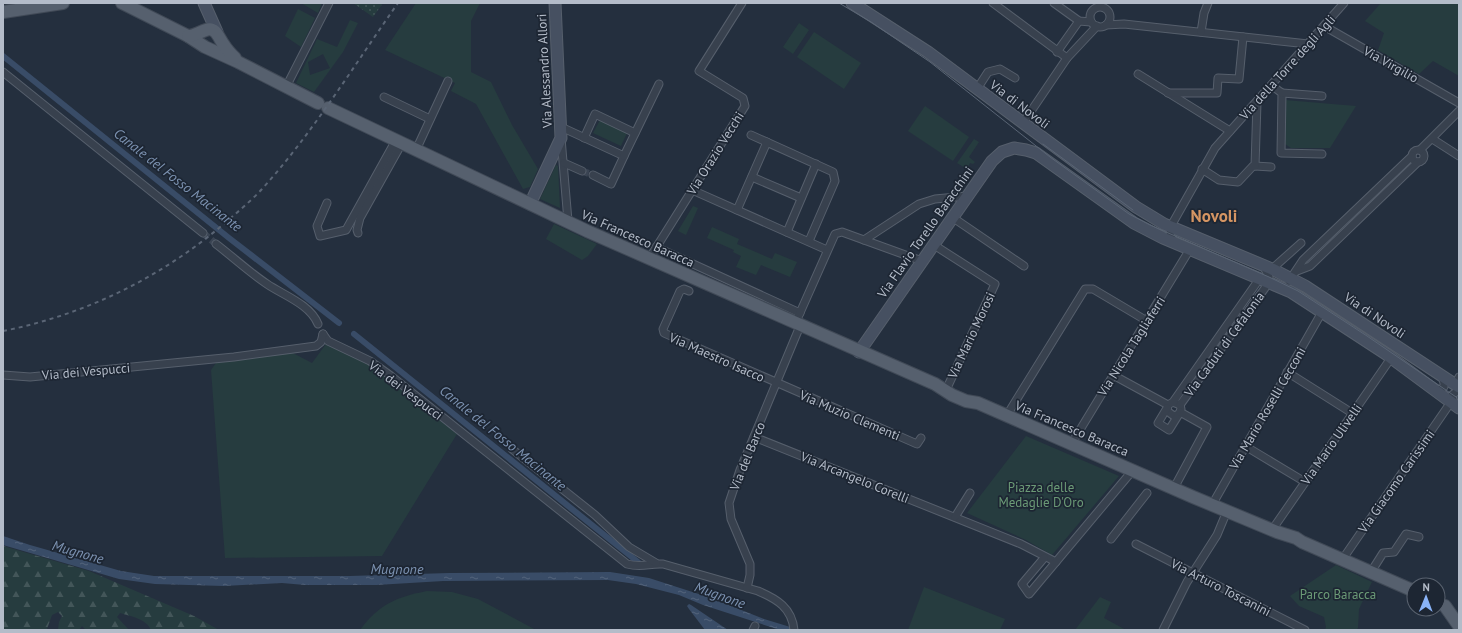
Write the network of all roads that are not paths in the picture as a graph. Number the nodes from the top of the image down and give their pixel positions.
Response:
1 (63, 3) edge
2 (111, 3) edge
3 (329, 3) edge
4 (555, 3) edge
5 (742, 3) edge
6 (852, 3) edge
7 (993, 3) edge
8 (1054, 3) edge
9 (1344, 3) edge
10 (1105, 5) edge
11 (132, 6) edge
12 (205, 6) edge
13 (1092, 6) edge
14 (1207, 6) edge
15 (3, 12) edge
16 (1110, 15) junction
17 (1079, 21) junction
18 (1094, 24) junction
19 (1124, 24) junction
20 (1106, 25) junction
21 (1324, 26) junction
22 (203, 32) junction
23 (1201, 32) junction
24 (218, 35) junction
25 (188, 36) junction
26 (1243, 37) junction
27 (1308, 44) junction
28 (206, 47) junction
29 (1057, 52) junction
30 (1067, 58) junction
31 (238, 62) junction
32 (3, 72) edge
33 (1138, 74) dead end
34 (1015, 78) dead end
35 (448, 81) dead end
36 (659, 84) dead end
37 (1272, 86) junction
38 (286, 87) junction
39 (977, 89) junction
40 (1168, 93) junction
41 (1282, 93) junction
42 (1322, 96) dead end
43 (384, 97) dead end
44 (1257, 102) junction
45 (1459, 103) edge
46 (1459, 110) edge
47 (1459, 115) edge
48 (430, 119) junction
49 (1023, 124) junction
50 (561, 127) junction
51 (1230, 131) junction
52 (635, 133) junction
53 (751, 135) dead end
54 (561, 138) junction
55 (584, 138) junction
56 (1434, 140) junction
57 (399, 142) junction
58 (767, 142) junction
59 (416, 150) junction
60 (1026, 150) joint
61 (1422, 151) junction
62 (1322, 154) dead end
63 (624, 156) junction
64 (1412, 156) junction
65 (1459, 156) edge
66 (1418, 162) junction
67 (564, 163) junction
68 (816, 164) junction
69 (1255, 166) junction
70 (1271, 167) dead end
71 (1202, 169) junction
72 (582, 171) tunnel mouth
73 (593, 175) tunnel mouth
74 (752, 177) junction
75 (692, 190) junction
76 (968, 196) junction
77 (801, 198) junction
78 (327, 203) dead end
79 (530, 204) junction
80 (362, 208) junction
81 (738, 210) junction
82 (952, 217) junction
83 (568, 221) junction
84 (1171, 226) junction
85 (1150, 231) junction
86 (787, 232) junction
87 (202, 233) tunnel mouth
88 (358, 233) dead end
89 (864, 240) junction
90 (809, 242) junction
91 (1301, 242) dead end
92 (216, 244) tunnel mouth
93 (1176, 244) junction
94 (934, 245) junction
95 (656, 247) junction
96 (1190, 249) junction
97 (827, 250) junction
98 (649, 259) junction
99 (922, 261) junction
100 (1024, 266) dead end
101 (1267, 267) junction
102 (1294, 275) junction
103 (1264, 280) junction
104 (688, 291) dead end
105 (1291, 292) junction
106 (1322, 312) junction
107 (799, 321) junction
108 (1147, 322) junction
109 (318, 324) dead end
110 (859, 352) junction
111 (1391, 358) junction
112 (1287, 372) junction
113 (3, 375) edge
114 (1113, 375) junction
115 (1442, 376) junction
116 (777, 383) junction
117 (1458, 385) edge
118 (944, 387) junction
119 (1433, 389) junction
120 (1455, 406) edge
121 (1174, 408) junction
122 (1352, 413) junction
123 (1007, 415) junction
124 (754, 437) junction
125 (921, 438) dead end
126 (1072, 443) junction
127 (1245, 446) junction
128 (512, 449) dead end
129 (1134, 470) junction
130 (1305, 482) junction
131 (1174, 488) junction
132 (970, 493) dead end
133 (1147, 493) dead end
134 (1212, 504) junction
135 (1227, 511) junction
136 (955, 517) junction
137 (1274, 531) junction
138 (1419, 537) dead end
139 (1111, 539) dead end
140 (1136, 544) dead end
141 (1044, 558) junction
142 (1342, 560) junction
143 (1056, 562) junction
144 (648, 565) junction
145 (1193, 572) junction
146 (1371, 572) junction
147 (1406, 587) edge
148 (747, 588) junction
149 (1450, 610) edge
150 (1459, 626) edge
151 (794, 630) edge
152 (1163, 630) edge
153 (1305, 630) edge

1 - 15 main road
2 - 11 main road, Via Francesco Baracca
3 - 38 street
4 - 50 street, Via Alessandro Allori
5 - 75 street, Via Orazio Vecchi
6 - 39 street, Via di Novoli
7 - 29 street
8 - 17 street
9 - 21 street, Via della Torre degli Agli
10 - 13 street
10 - 16 street
11 - 25 main road, Via Francesco Baracca
12 - 22 street
12 - 24 street
13 - 18 street
14 - 23 street
16 - 19 street
16 - 20 street
17 - 18 street
17 - 29 street
18 - 20 street
18 - 30 street
19 - 20 street
19 - 23 street
21 - 27 street, Via della Torre degli Agli
21 - 45 street, Via Virgilio
22 - 24 main road
22 - 25 main road
22 - 28 main road
23 - 26 street
24 - 28 main road
24 - 31 main road, Via Francesco Baracca
25 - 28 main road, Via Francesco Baracca
26 - 27 street
26 - 40 street
27 - 37 street, Via della Torre degli Agli
28 - 31 main road, Via Francesco Baracca
29 - 30 street
30 - 49 street
31 - 38 main road, Via Francesco Baracca
32 - 87 street
33 - 40 street, Via della Torre degli Agli
34 - 39 street
35 - 48 street
36 - 52 street
37 - 41 street
37 - 44 street, Via della Torre degli Agli
38 - 57 main road, Via Francesco Baracca
39 - 49 street, Via di Novoli
40 - 51 street, Via della Torre degli Agli
41 - 42 street
41 - 62 street
43 - 48 street
44 - 51 street, Via della Torre degli Agli
44 - 69 street
46 - 61 street
47 - 56 street
48 - 59 street
49 - 84 street, Via di Novoli
50 - 54 street, Via Alessandro Allori
50 - 55 street
51 - 71 street, Via della Torre degli Agli
52 - 55 street
52 - 63 street
53 - 58 street
54 - 67 street, Via Alessandro Allori
54 - 79 street, Via Alessandro Allori
55 - 63 street
56 - 61 street
56 - 65 street
57 - 59 main road, Via Francesco Baracca
57 - 80 street
58 - 68 street
58 - 74 street
59 - 79 main road, Via Francesco Baracca
60 - 76 street, Via Flavio Torello Baracchini
60 - 85 street, Via di Novoli
61 - 64 street
61 - 66 street
63 - 73 street
64 - 66 street
64 - 102 street
66 - 102 street
67 - 72 street
67 - 83 street, Via Alessandro Allori
68 - 77 street
68 - 90 street
69 - 70 street
69 - 71 street
71 - 84 street, Via della Torre degli Agli
74 - 77 street
74 - 81 street
75 - 81 street
75 - 95 street, Via Orazio Vecchi
76 - 82 street, Via Flavio Torello Baracchini
76 - 89 street
77 - 86 street
78 - 80 street
79 - 83 main road, Via Francesco Baracca
80 - 88 street
81 - 86 street
82 - 94 street, Via Flavio Torello Baracchini
82 - 100 street
83 - 98 main road, Via Francesco Baracca
84 - 85 street
84 - 93 street
84 - 101 street, Via di Novoli
85 - 93 street, Via di Novoli
86 - 90 street
89 - 97 street, Via del Barco
89 - 99 street
90 - 97 street
91 - 101 street
92 - 109 street
93 - 96 street, Via di Novoli
94 - 99 street, Via Flavio Torello Baracchini
94 - 118 street, Via Mario Morosi
95 - 98 street, Via Orazio Vecchi
95 - 107 street, Via Francesco Baracca
96 - 103 street, Via di Novoli
96 - 108 street, Via Nicola Tagliaferri
97 - 107 street, Via del Barco
98 - 107 main road, Via Francesco Baracca
99 - 110 street, Via Flavio Torello Baracchini
101 - 102 street, Via di Novoli
101 - 103 street
102 - 105 street
102 - 115 street, Via di Novoli
103 - 105 street, Via di Novoli
103 - 121 street, Via Caduti di Cefalonia
104 - 116 street, Via Maestro Isacco
105 - 106 street, Via di Novoli
106 - 111 street, Via di Novoli
106 - 112 street, Via Mario Roselli Cecconi
107 - 110 main road, Via Francesco Baracca
107 - 116 street, Via del Barco
108 - 114 street, Via Nicola Tagliaferri
108 - 123 street
110 - 118 main road, Via Francesco Baracca
111 - 119 street, Via di Novoli
111 - 122 street, Via Mario Ulivelli
112 - 122 street
112 - 127 street, Via Mario Roselli Cecconi
113 - 144 street, Via dei Vespucci
114 - 121 street
114 - 126 street, Via Nicola Tagliaferri
115 - 117 street, Via di Novoli
115 - 119 street
116 - 124 street, Via del Barco
116 - 125 street, Via Muzio Clementi
117 - 120 street, Via di Novoli
118 - 123 main road, Via Francesco Baracca
119 - 120 street, Via di Novoli
120 - 142 street, Via Giacomo Carissimi
121 - 131 street
122 - 130 street, Via Mario Ulivelli
123 - 126 main road, Via Francesco Baracca
124 - 136 street, Via Arcangelo Corelli
124 - 148 street, Via del Barco
126 - 129 main road, Via Francesco Baracca
127 - 130 street
127 - 134 street, Via Mario Roselli Cecconi
128 - 144 street, Via dei Vespucci
129 - 131 main road, Via Francesco Baracca
129 - 143 street
130 - 137 street, Via Mario Ulivelli
131 - 134 main road, Via Francesco Baracca
132 - 136 street
133 - 139 street
134 - 135 main road, Via Francesco Baracca
135 - 137 main road, Via Francesco Baracca
135 - 145 street
136 - 141 street, Via Arcangelo Corelli
137 - 142 main road, Via Francesco Baracca
138 - 146 street
140 - 145 street, Via Arturo Toscanini
141 - 143 street, Via Arcangelo Corelli
141 - 143 street
142 - 146 main road, Via Francesco Baracca
144 - 148 street, Via dei Vespucci
145 - 152 street
145 - 153 street, Via Arturo Toscanini
146 - 147 main road, Via Francesco Baracca
148 - 151 street, Via dei Vespucci
149 - 150 main road

